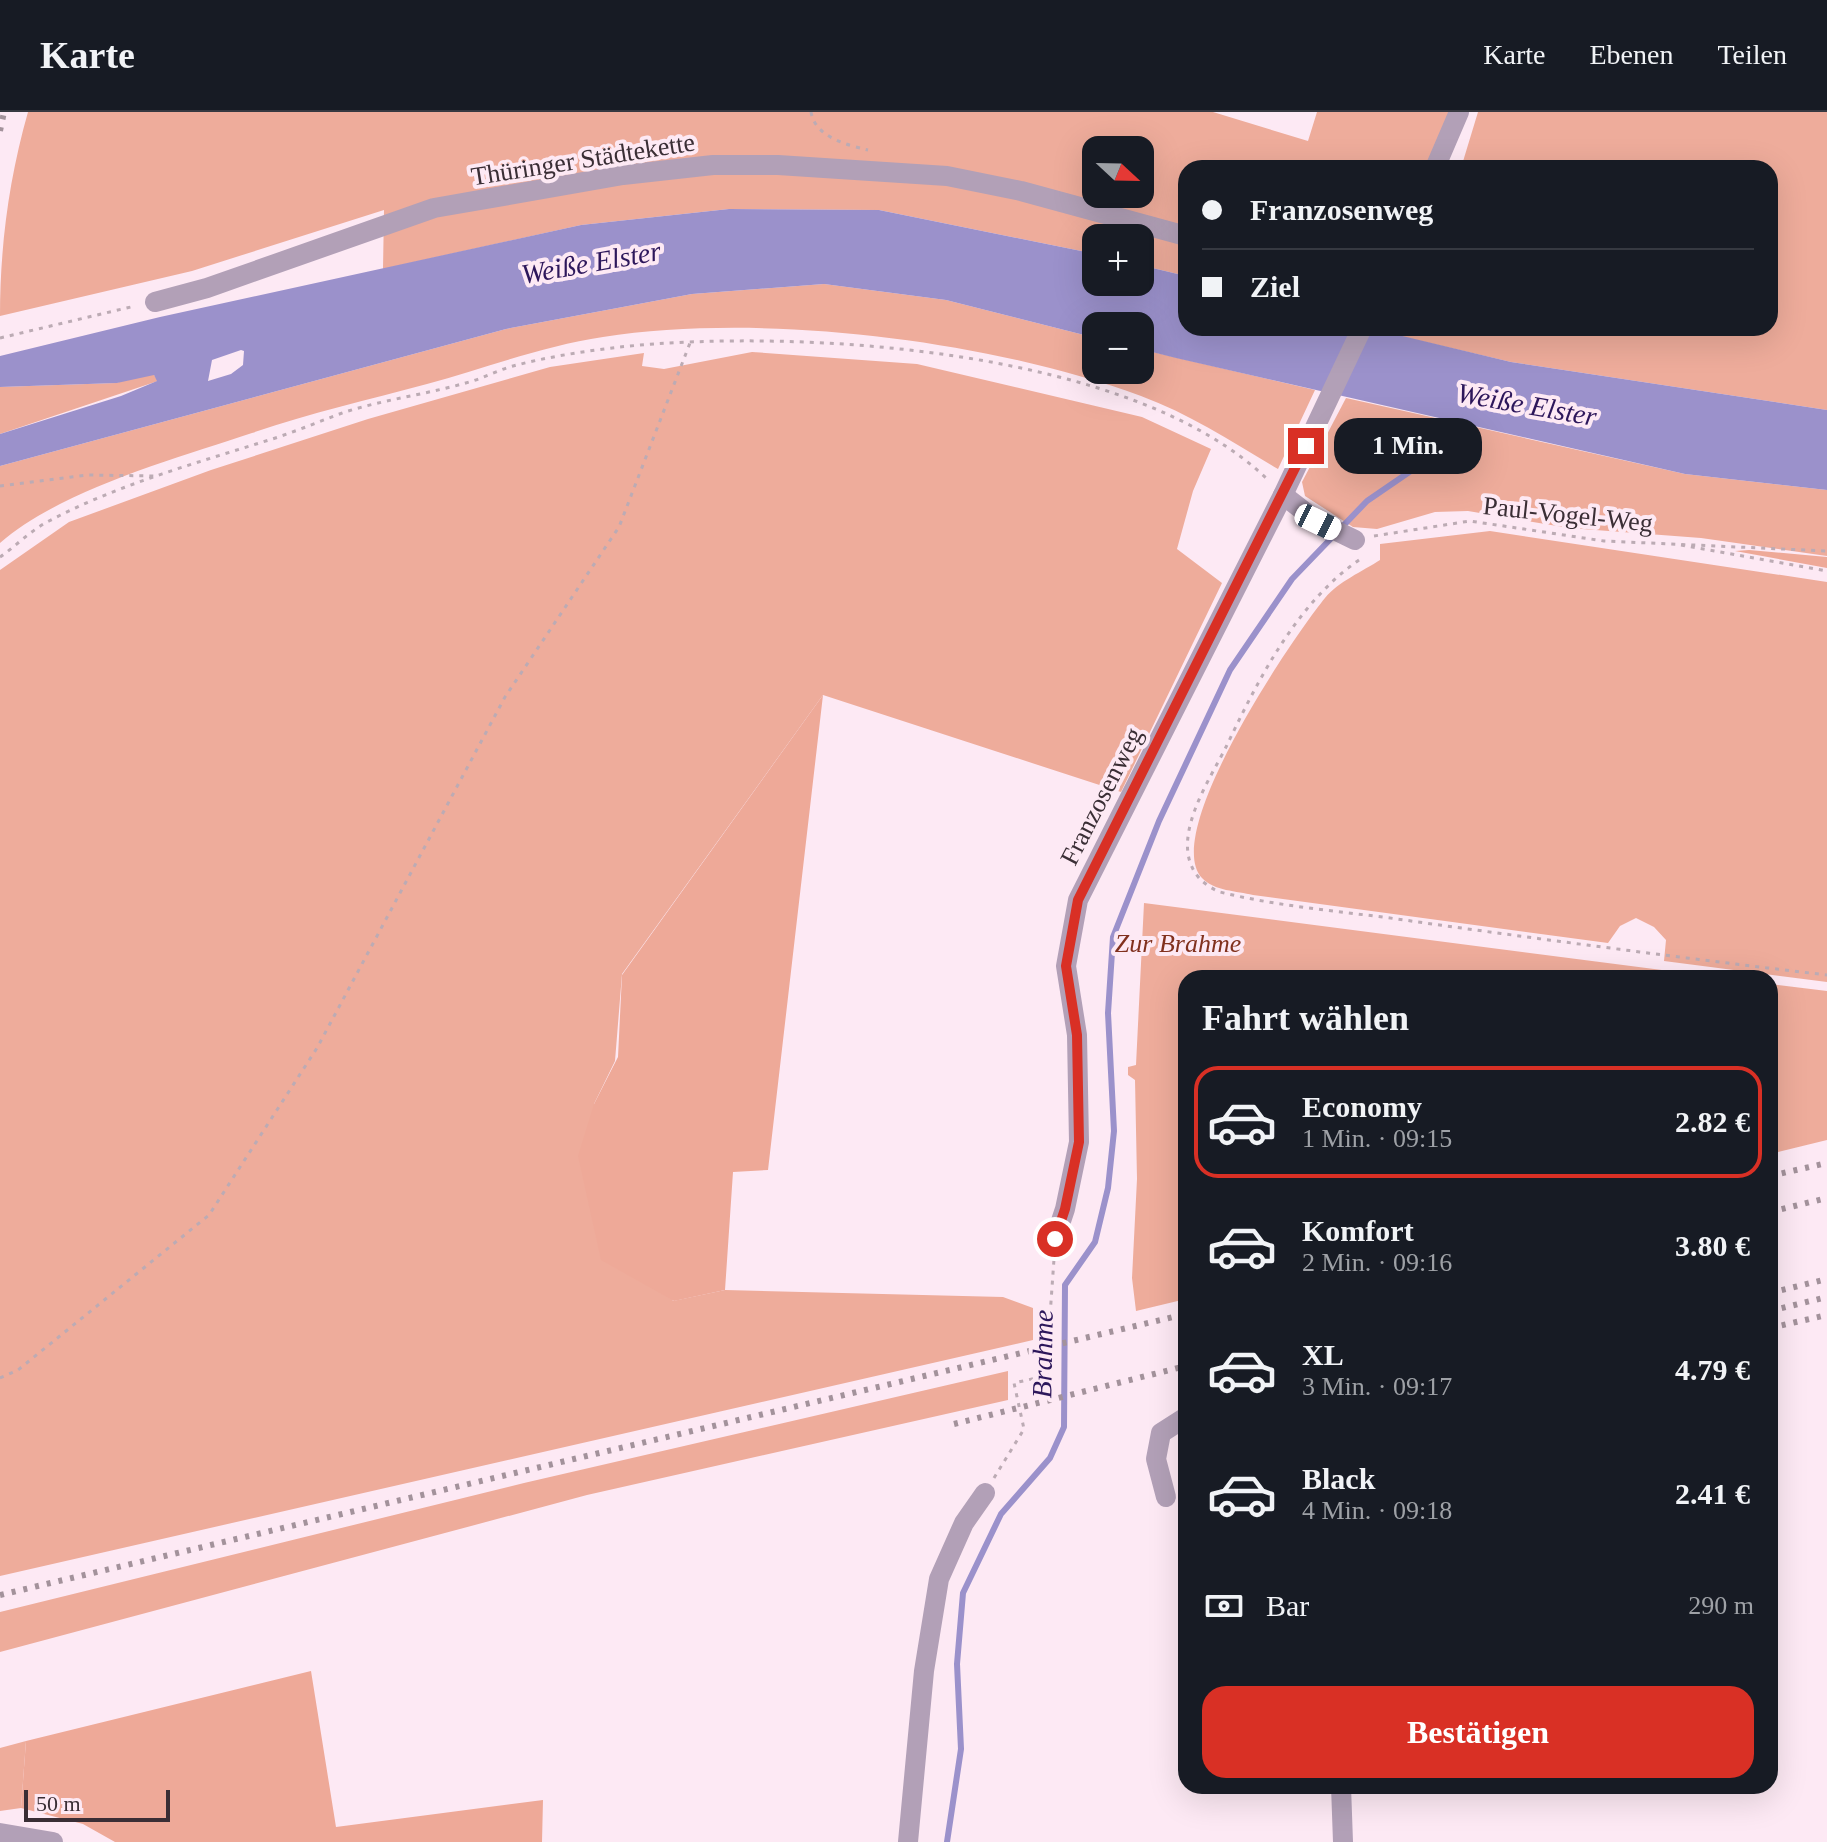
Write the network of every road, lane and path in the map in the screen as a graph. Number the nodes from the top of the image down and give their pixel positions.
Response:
1 (811, 112) edge
2 (1459, 112) edge
3 (879, 152) dead end
4 (1438, 160) edge
5 (1178, 234) edge
6 (155, 302) joint
7 (1358, 336) edge
8 (0, 338) edge
9 (690, 343) junction
10 (159, 476) junction
11 (0, 486) edge
12 (1283, 495) junction
13 (1355, 540) junction
14 (1666, 542) junction
15 (1827, 551) edge
16 (0, 557) edge
17 (1827, 571) edge
18 (1827, 975) edge
19 (1055, 1239) joint
20 (0, 1378) edge
21 (1178, 1422) edge
22 (985, 1493) joint
23 (1168, 1497) edge
24 (1341, 1794) edge
25 (0, 1833) edge
26 (53, 1842) edge
27 (908, 1842) edge
28 (1343, 1842) edge

1 - 3 path
2 - 4 street
5 - 6 street, Thüringer Städtekette
6 - 8 path
7 - 12 street, Franzosenweg
9 - 10 path
9 - 12 path
9 - 20 path
10 - 11 path
10 - 16 path
12 - 13 street
12 - 19 street, Franzosenweg
13 - 14 path, Paul-Vogel-Weg
13 - 18 path
14 - 15 path, Paul-Vogel-Weg
14 - 17 path
19 - 22 path
21 - 23 street
22 - 27 street
24 - 28 street
25 - 26 street

